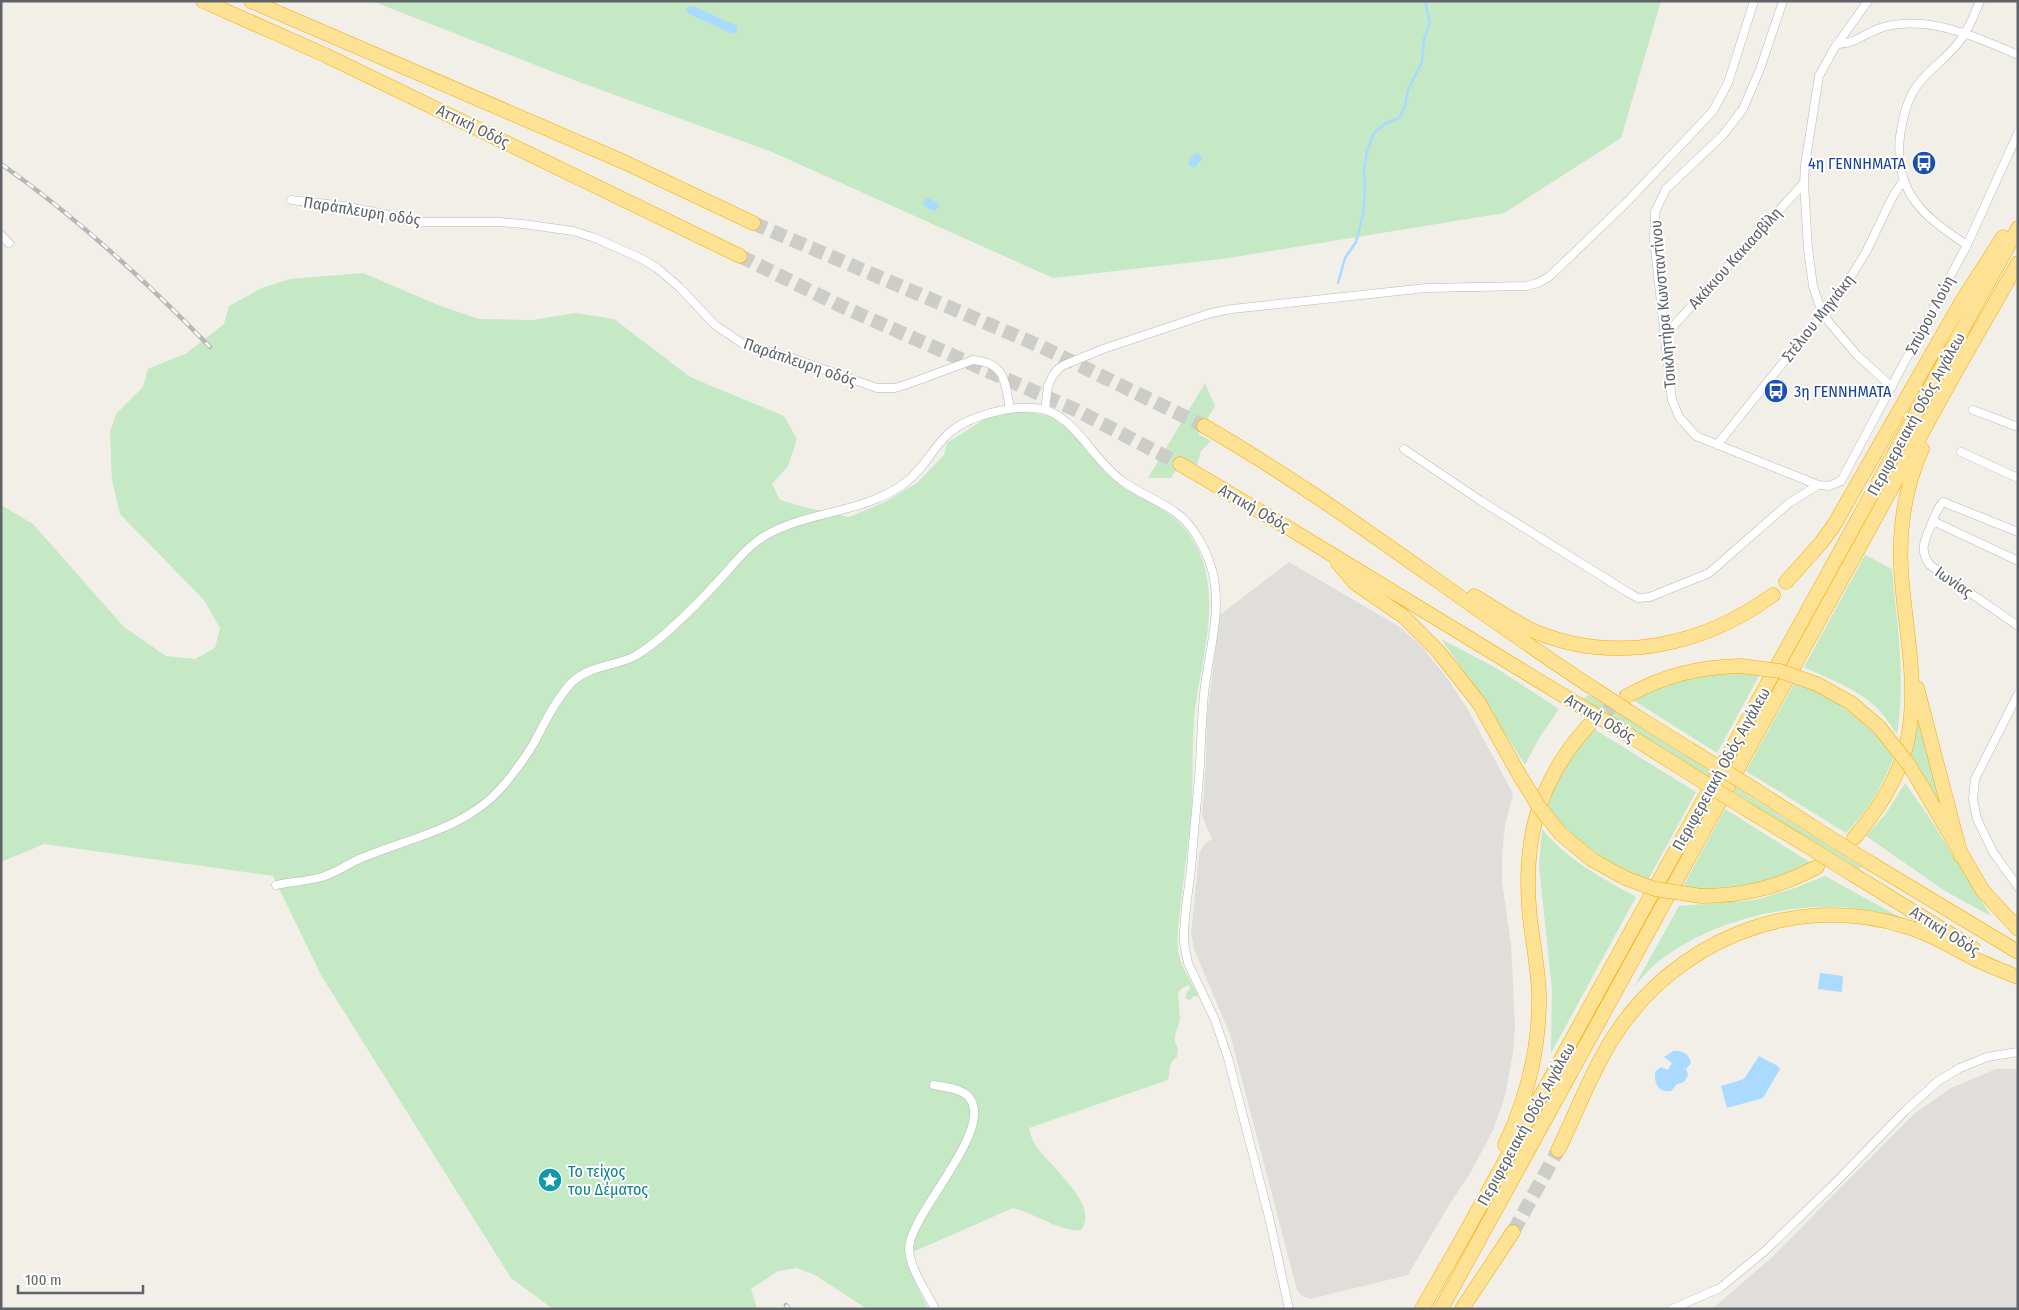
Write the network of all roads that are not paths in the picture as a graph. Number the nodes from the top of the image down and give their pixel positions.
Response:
1 (203, 1) edge
2 (251, 1) edge
3 (1754, 1) edge
4 (1783, 1) edge
5 (1868, 1) edge
6 (1980, 1) edge
7 (1965, 33) junction
8 (1837, 44) junction
9 (2018, 55) edge
10 (2018, 133) edge
11 (1903, 180) junction
12 (1804, 183) junction
13 (291, 200) dead end
14 (2018, 219) edge
15 (753, 223) tunnel mouth
16 (2018, 228) edge
17 (1, 235) edge
18 (9, 244) dead end
19 (1967, 245) junction
20 (740, 256) tunnel mouth
21 (2018, 264) edge
22 (1823, 312) junction
23 (1666, 334) junction
24 (1951, 380) junction
25 (1892, 387) junction
26 (1010, 409) junction
27 (1045, 409) junction
28 (1973, 410) dead end
29 (1204, 426) tunnel mouth
30 (2018, 427) edge
31 (1717, 445) junction
32 (1404, 450) dead end
33 (1961, 452) dead end
34 (1180, 464) tunnel mouth
35 (2018, 478) edge
36 (1818, 485) junction
37 (1829, 486) joint
38 (1933, 520) junction
39 (2018, 532) edge
40 (1327, 552) junction
41 (1397, 552) junction
42 (2018, 561) edge
43 (1786, 582) dead end
44 (1773, 595) dead end
45 (2018, 626) edge
46 (1911, 664) junction
47 (2018, 694) edge
48 (1627, 696) tunnel mouth
49 (1589, 725) tunnel mouth
50 (1854, 838) dead end
51 (1961, 856) junction
52 (1817, 867) dead end
53 (276, 885) dead end
54 (2018, 887) edge
55 (2018, 929) edge
56 (2018, 952) edge
57 (2018, 976) edge
58 (2018, 1052) edge
59 (934, 1084) dead end
60 (1558, 1150) tunnel mouth
61 (1513, 1232) tunnel mouth
62 (1461, 1241) junction
63 (1500, 1253) junction
64 (935, 1309) edge
65 (1288, 1309) edge
66 (1422, 1309) edge
67 (1440, 1309) edge
68 (1462, 1309) edge
69 (1470, 1309) edge
70 (1672, 1309) edge

1 - 20 highway, Αττική Οδός
2 - 15 highway, Αττική Οδός
3 - 27 street
4 - 23 street, Τσικλητήρα Κωνσταντίνου
5 - 8 street
6 - 7 street
7 - 8 street
7 - 9 street
7 - 11 street
8 - 12 street
10 - 19 street, Σπύρου Λούη
11 - 19 street
11 - 22 street, Στέλιου Μηγιάκη
12 - 22 street
12 - 23 street, Ακάκιου Κακιασβίλη
13 - 26 street, Παράπλευρη οδός
14 - 43 highway
16 - 62 highway, Περιφερειακή Οδός Αιγάλεω
17 - 18 street
19 - 25 street, Σπύρου Λούη
21 - 24 highway, Περιφερειακή Οδός Αιγάλεω
22 - 25 street
22 - 31 street, Στέλιου Μηγιάκη
23 - 31 street, Τσικλητήρα Κωνσταντίνου
24 - 46 highway
24 - 67 highway, Περιφερειακή Οδός Αιγάλεω
25 - 37 street, Σπύρου Λούη
26 - 27 street
26 - 53 street
27 - 65 street
28 - 30 street
29 - 41 highway, Αττική Οδός
31 - 36 street, Τσικλητήρα Κωνσταντίνου
32 - 36 street
33 - 35 street
34 - 40 highway, Αττική Οδός
36 - 37 street, Τσικλητήρα Κωνσταντίνου
38 - 39 street, Ιωνίας
38 - 42 street
38 - 45 street, Ιωνίας
40 - 52 highway, bridge
40 - 57 highway, Αττική Οδός, bridge
41 - 44 highway
41 - 56 highway, Αττική Οδός, bridge
46 - 50 highway
46 - 51 highway
47 - 54 street
48 - 51 highway, bridge
49 - 62 highway
51 - 55 highway
57 - 60 highway
58 - 70 street
59 - 64 street
61 - 63 highway
62 - 66 highway, Περιφερειακή Οδός Αιγάλεω
63 - 68 highway
63 - 69 highway

